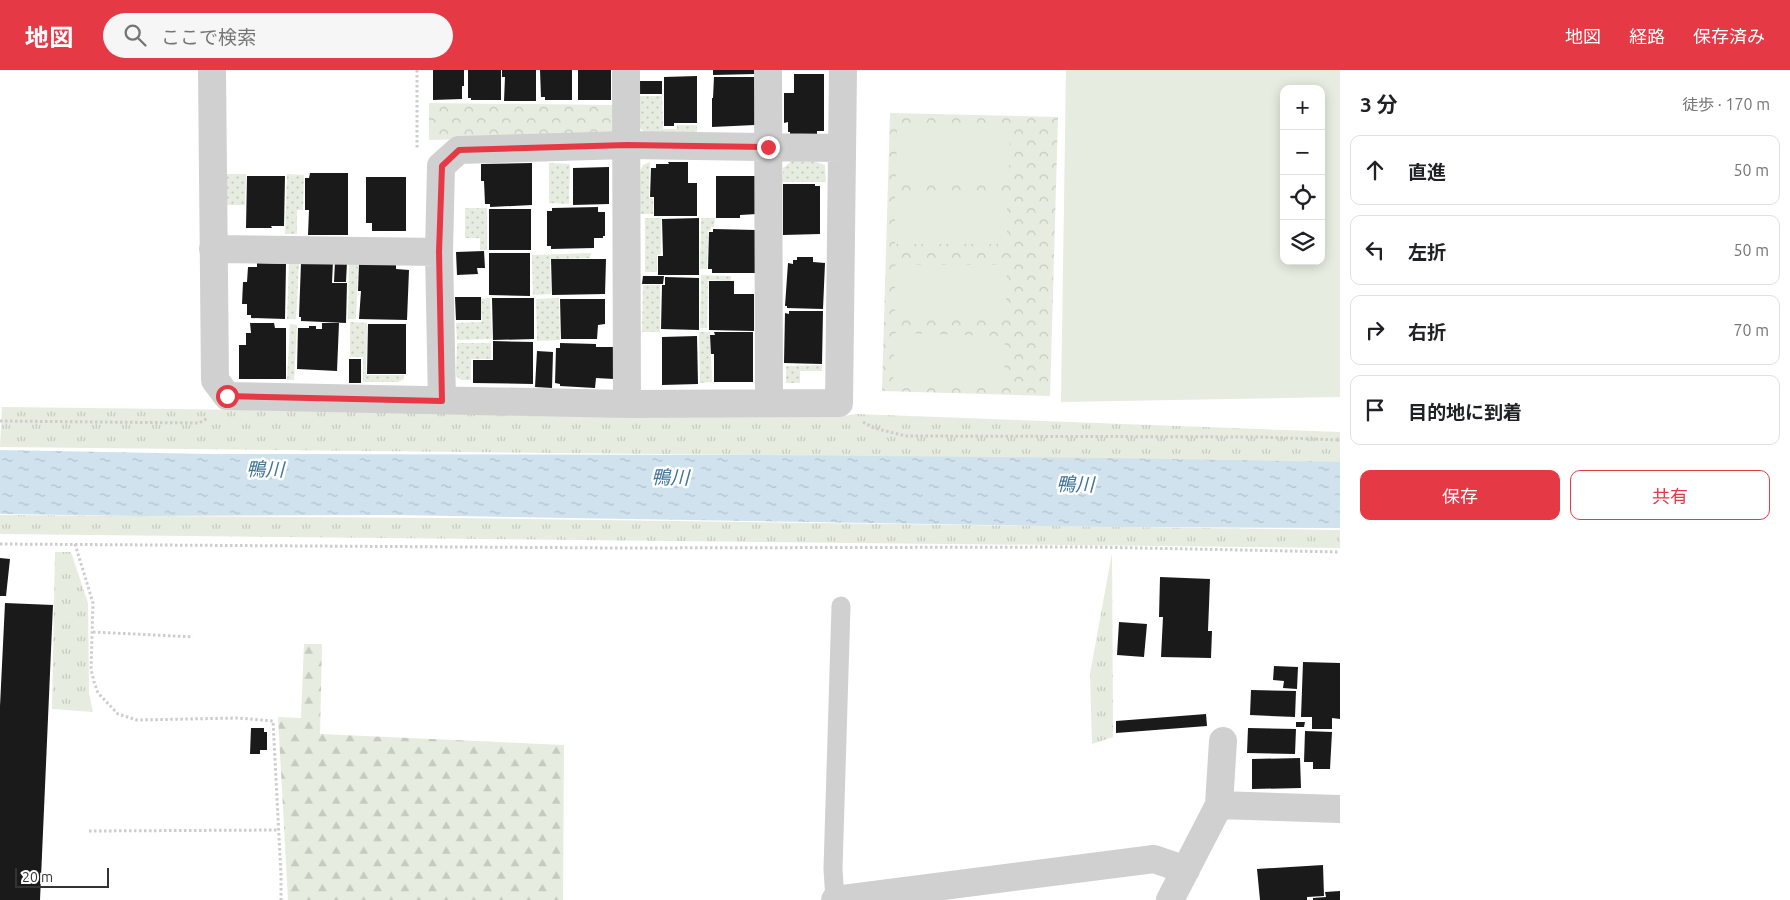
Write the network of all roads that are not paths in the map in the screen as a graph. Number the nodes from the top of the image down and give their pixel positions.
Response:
1 (212, 70) edge
2 (626, 70) edge
3 (768, 70) edge
4 (843, 70) edge
5 (627, 145) junction
6 (768, 147) junction
7 (842, 148) junction
8 (213, 249) junction
9 (439, 252) junction
10 (442, 401) junction
11 (769, 403) junction
12 (627, 404) junction
13 (841, 606) dead end
14 (1223, 742) dead end
15 (1219, 805) junction
16 (1340, 808) edge
17 (1186, 870) junction
18 (834, 900) edge
19 (1170, 900) edge

1 - 8 street
2 - 5 street
3 - 6 street
4 - 7 street
5 - 6 street
5 - 9 street
5 - 12 street
6 - 7 street
6 - 11 street
7 - 11 street
8 - 9 street
8 - 10 street
9 - 10 street
10 - 12 street
11 - 12 street
13 - 18 lane
14 - 15 street
15 - 16 street
15 - 17 street
17 - 18 street
17 - 19 street

